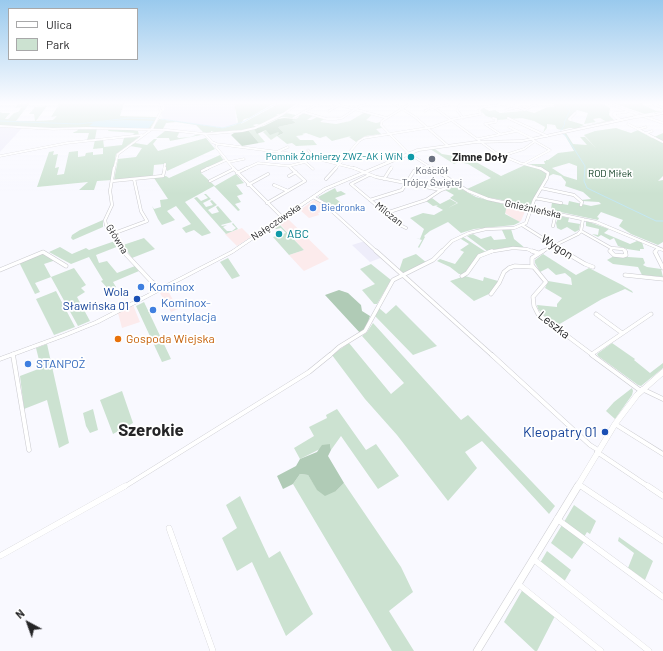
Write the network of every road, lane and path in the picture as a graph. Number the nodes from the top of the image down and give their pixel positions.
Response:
1 (145, 133) edge
2 (200, 133) edge
3 (213, 133) edge
4 (394, 133) edge
5 (434, 133) edge
6 (470, 133) edge
7 (504, 133) edge
8 (521, 133) edge
9 (541, 133) edge
10 (561, 133) edge
11 (646, 133) edge
12 (205, 134) junction
13 (359, 134) dead end
14 (390, 134) junction
15 (501, 134) joint
16 (142, 135) junction
17 (547, 136) junction
18 (364, 138) junction
19 (478, 139) junction
20 (533, 140) junction
21 (482, 142) junction
22 (663, 142) edge
23 (217, 144) junction
24 (447, 145) junction
25 (288, 147) dead end
26 (308, 150) dead end
27 (278, 152) junction
28 (409, 153) junction
29 (0, 156) edge
30 (502, 156) junction
31 (310, 157) junction
32 (244, 159) dead end
33 (228, 161) junction
34 (305, 162) junction
35 (165, 164) dead end
36 (338, 164) junction
37 (524, 164) junction
38 (289, 166) junction
39 (428, 166) junction
40 (392, 167) dead end
41 (313, 168) dead end
42 (234, 169) junction
43 (202, 171) dead end
44 (296, 172) junction
45 (364, 172) junction
46 (237, 173) junction
47 (268, 174) dead end
48 (369, 175) junction
49 (289, 176) dead end
50 (324, 177) dead end
51 (134, 179) junction
52 (384, 179) junction
53 (112, 181) junction
54 (210, 181) dead end
55 (406, 183) junction
56 (457, 184) junction
57 (248, 185) junction
58 (274, 185) dead end
59 (541, 188) junction
60 (441, 190) junction
61 (288, 191) junction
62 (313, 198) junction
63 (535, 198) junction
64 (370, 200) junction
65 (267, 203) junction
66 (561, 203) dead end
67 (581, 205) dead end
68 (531, 208) junction
69 (386, 213) junction
70 (556, 213) junction
71 (283, 218) junction
72 (583, 219) junction
73 (522, 225) junction
74 (553, 226) dead end
75 (406, 228) dead end
76 (581, 231) junction
77 (112, 234) junction
78 (554, 246) junction
79 (611, 248) junction
80 (658, 248) junction
81 (663, 250) edge
82 (538, 253) junction
83 (66, 266) dead end
84 (533, 267) junction
85 (593, 267) dead end
86 (663, 268) edge
87 (0, 270) edge
88 (402, 275) junction
89 (625, 275) dead end
90 (462, 276) dead end
91 (663, 279) edge
92 (161, 289) junction
93 (491, 294) dead end
94 (596, 314) dead end
95 (651, 314) dead end
96 (622, 333) junction
97 (13, 354) junction
98 (592, 354) junction
99 (0, 359) edge
100 (663, 372) edge
101 (642, 390) junction
102 (663, 398) edge
103 (616, 422) junction
104 (29, 450) dead end
105 (597, 451) junction
106 (663, 454) edge
107 (578, 484) junction
108 (663, 496) edge
109 (557, 519) junction
110 (169, 528) dead end
111 (663, 541) edge
112 (0, 556) edge
113 (533, 559) junction
114 (518, 584) junction
115 (663, 597) edge
116 (212, 651) edge
117 (477, 651) edge
118 (601, 651) edge
119 (649, 651) edge

1 - 16 street, Główna
2 - 12 street
3 - 12 street
4 - 14 street
5 - 24 street
6 - 19 street
7 - 15 street
8 - 20 street
9 - 17 street
10 - 17 main road, Nałęczowska
11 - 22 street
12 - 23 street
13 - 18 street
14 - 18 street
14 - 28 street, Gnieźnieńska
15 - 19 street
16 - 29 street
16 - 53 street, Główna
17 - 20 main road, Nałęczowska
18 - 36 street
19 - 21 street
20 - 21 main road, Nałęczowska
20 - 30 street
20 - 37 street
21 - 24 main road, Nałęczowska
21 - 30 street
23 - 27 street
23 - 33 street
24 - 28 main road, Nałęczowska
25 - 27 street
26 - 31 street
27 - 31 street
28 - 39 street, Gnieźnieńska
28 - 45 main road, Nałęczowska
30 - 37 street
31 - 34 street
31 - 36 street
32 - 33 street
33 - 42 street
33 - 43 street
34 - 38 street
34 - 41 street
35 - 51 street
36 - 45 street
36 - 50 street
37 - 59 street
38 - 44 street
38 - 46 street
39 - 55 street
39 - 56 street, Gnieźnieńska
40 - 52 street
42 - 46 street
42 - 54 street
44 - 49 street
44 - 61 street
45 - 48 street
45 - 62 main road, Nałęczowska
46 - 57 street
47 - 57 street
48 - 52 street
48 - 64 street, Milczan
51 - 53 street
51 - 77 street
52 - 55 street
53 - 77 street, Główna
55 - 60 street
55 - 64 street
56 - 60 street
56 - 68 street, Gnieźnieńska
57 - 65 street
58 - 61 street
59 - 63 street
59 - 67 street
60 - 69 street
61 - 65 street
62 - 71 main road, Nałęczowska
62 - 88 street
63 - 66 street
63 - 68 street
64 - 69 street, Milczan
65 - 71 street
68 - 70 street, Gnieźnieńska
68 - 73 street
69 - 75 street, Milczan
70 - 72 street, Gnieźnieńska
70 - 74 street
71 - 92 main road, Nałęczowska
72 - 76 street
72 - 80 street, Gnieźnieńska
73 - 78 street, Wygon
73 - 88 street
76 - 78 street
76 - 79 street
77 - 92 street, Główna
78 - 82 street
78 - 85 street, Wygon
79 - 79 street
80 - 81 street, Gnieźnieńska
80 - 86 street
82 - 84 street
82 - 90 street
83 - 87 street
84 - 93 street
84 - 98 street, Leszka
88 - 105 street
88 - 112 street
89 - 91 street
92 - 97 main road, Nałęczowska
94 - 96 street
95 - 96 street
96 - 98 street
97 - 99 main road, Nałęczowska
97 - 104 street
98 - 101 street, Leszka
100 - 101 street
101 - 102 street, Leszka
101 - 103 street
103 - 105 street
103 - 106 street
105 - 107 street
105 - 108 street
107 - 109 street
107 - 111 street
109 - 113 street
109 - 115 street
110 - 116 street
113 - 114 street
113 - 119 street
114 - 117 street
114 - 118 street

